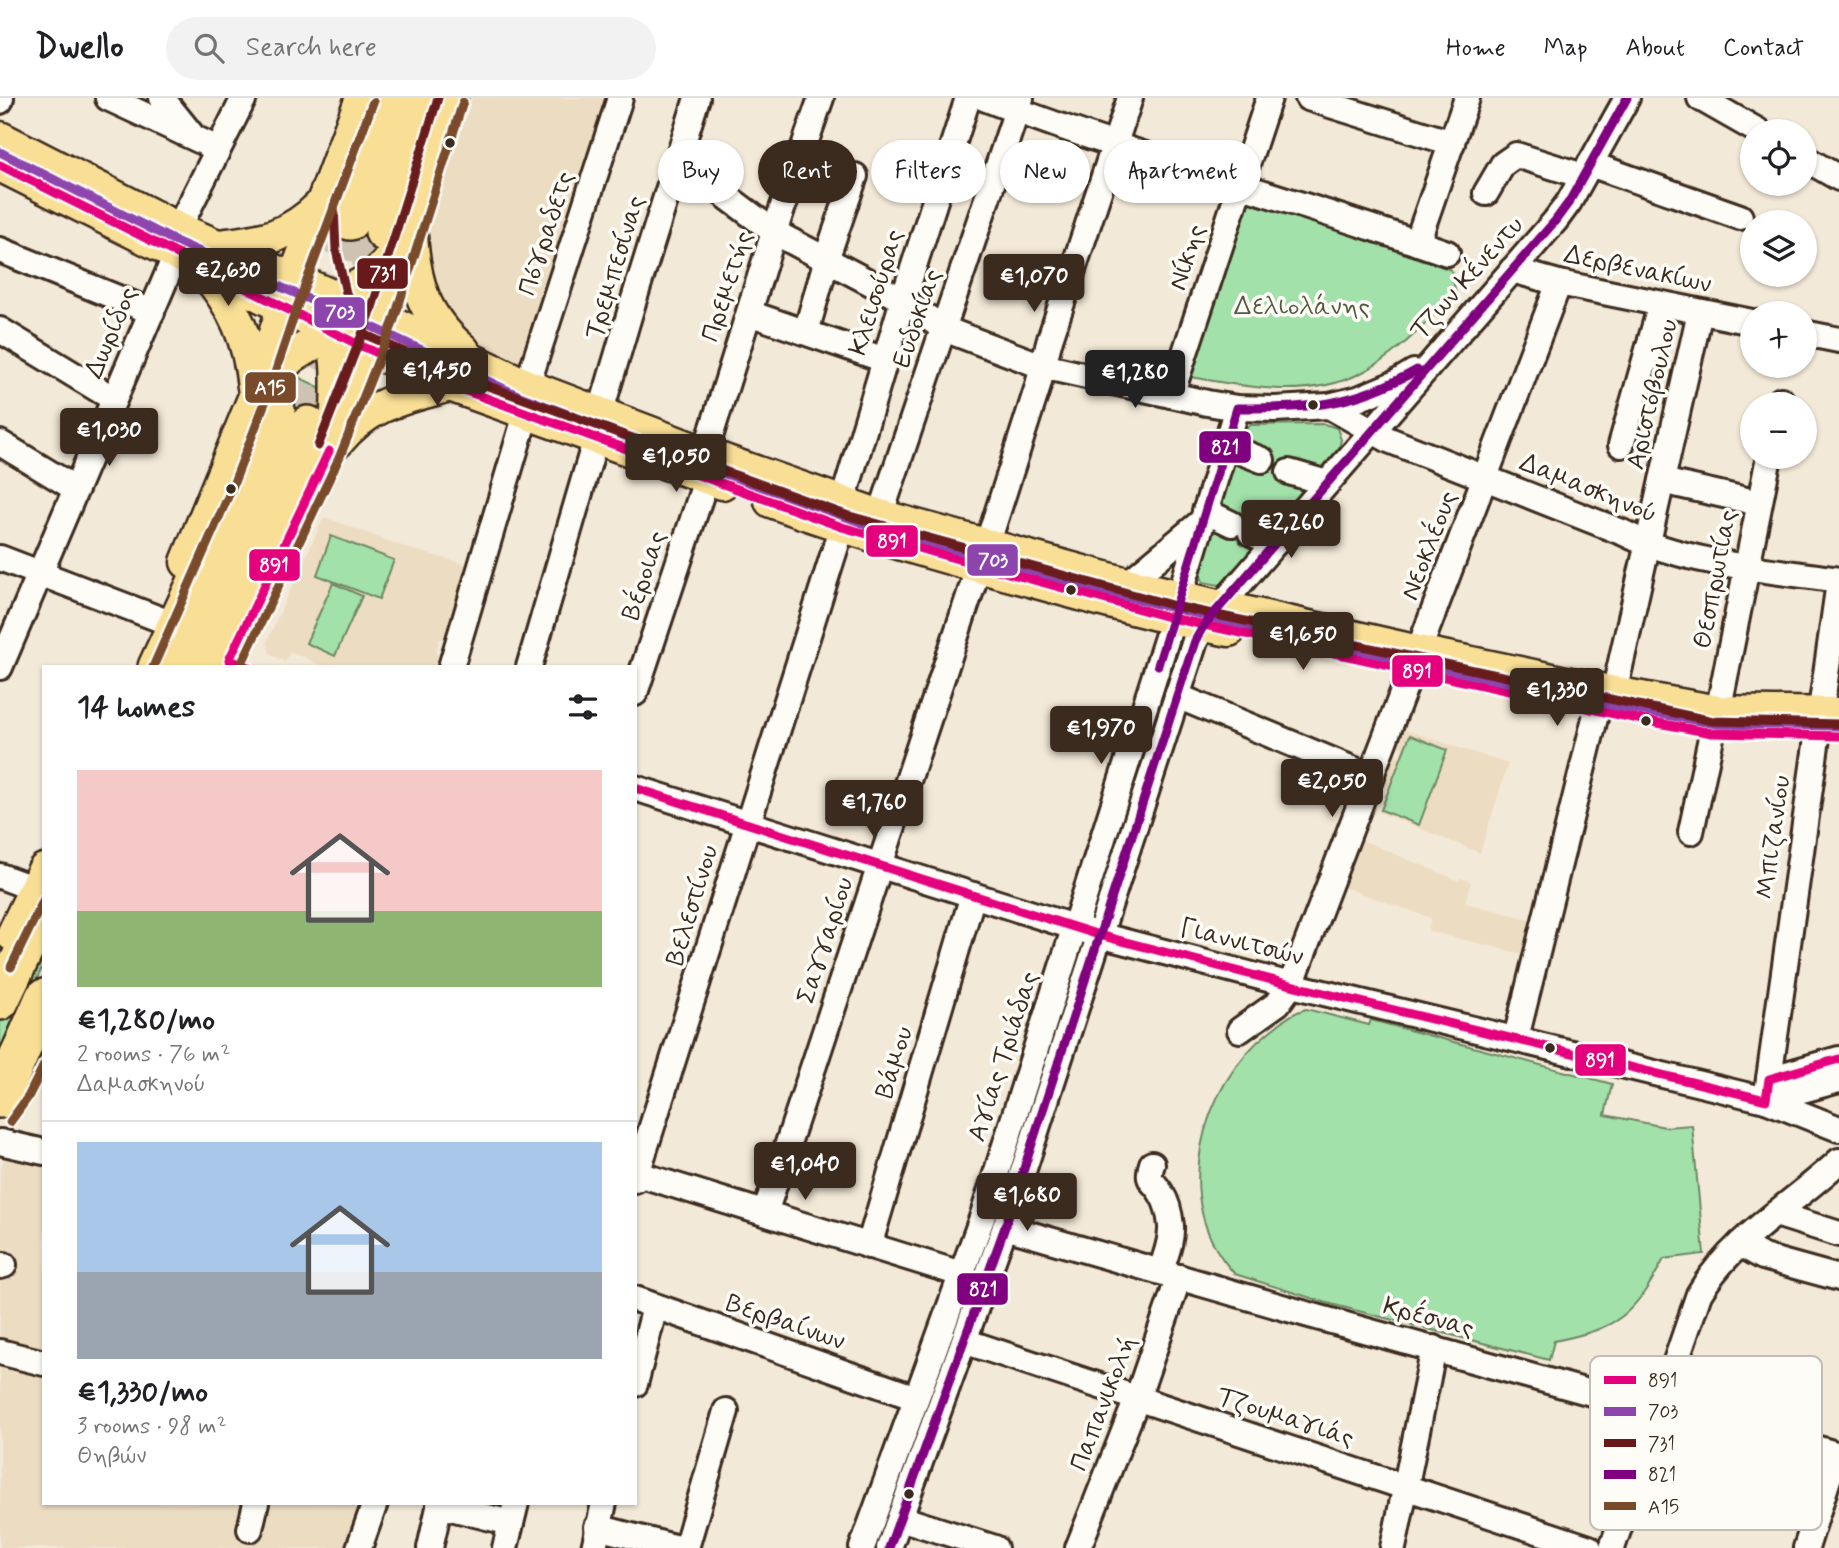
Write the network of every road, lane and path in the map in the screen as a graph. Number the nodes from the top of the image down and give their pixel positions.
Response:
1 (108, 98) edge
2 (162, 98) edge
3 (244, 98) edge
4 (362, 98) edge
5 (390, 98) edge
6 (425, 98) edge
7 (451, 98) edge
8 (620, 98) edge
9 (697, 98) edge
10 (821, 98) edge
11 (968, 98) edge
12 (984, 98) edge
13 (1130, 98) edge
14 (1269, 98) edge
15 (1308, 98) edge
16 (1467, 98) edge
17 (1627, 98) edge
18 (1700, 98) edge
19 (1019, 104) edge
20 (1364, 107) edge
21 (1740, 121) edge
22 (0, 138) edge
23 (193, 138) junction
24 (684, 140) edge
25 (1117, 140) edge
26 (1255, 140) edge
27 (1104, 141) edge
28 (1452, 143) junction
29 (218, 149) junction
30 (0, 164) edge
31 (1817, 165) edge
32 (1587, 170) junction
33 (1839, 178) edge
34 (1104, 179) edge
35 (1261, 191) edge
36 (1486, 193) dead end
37 (664, 203) edge
38 (736, 203) edge
39 (846, 203) edge
40 (1235, 203) edge
41 (1740, 217) dead end
42 (367, 220) junction
43 (775, 232) junction
44 (1417, 243) junction
45 (192, 247) junction
46 (0, 250) edge
47 (1447, 253) dead end
48 (827, 262) junction
49 (1513, 270) junction
50 (1559, 283) junction
51 (903, 300) junction
52 (1661, 304) junction
53 (152, 312) junction
54 (1700, 312) junction
55 (332, 313) junction
56 (748, 313) junction
57 (1740, 320) edge
58 (944, 329) junction
59 (0, 330) edge
60 (806, 332) junction
61 (1817, 336) edge
62 (1839, 340) edge
63 (885, 360) junction
64 (1430, 363) junction
65 (480, 364) junction
66 (1042, 366) junction
67 (450, 385) junction
68 (1171, 395) junction
69 (114, 399) junction
70 (526, 400) junction
71 (1329, 406) junction
72 (1237, 408) junction
73 (292, 421) junction
74 (598, 426) junction
75 (1371, 431) junction
76 (0, 443) edge
77 (1621, 445) dead end
78 (1226, 446) junction
79 (1262, 460) dead end
80 (706, 465) junction
81 (1766, 469) edge
82 (1289, 472) dead end
83 (1486, 477) junction
84 (1662, 481) junction
85 (1327, 483) junction
86 (76, 489) junction
87 (1759, 503) junction
88 (842, 515) junction
89 (880, 516) junction
90 (1203, 516) junction
91 (1274, 544) junction
92 (1648, 545) junction
93 (983, 556) junction
94 (0, 558) edge
95 (1746, 566) junction
96 (40, 574) junction
97 (1839, 581) edge
98 (1126, 584) junction
99 (1175, 607) junction
100 (162, 620) junction
101 (1206, 624) junction
102 (1416, 661) junction
103 (140, 665) edge
104 (158, 665) edge
105 (225, 665) edge
106 (452, 665) edge
107 (530, 665) edge
108 (0, 667) edge
109 (637, 687) edge
110 (1177, 696) junction
111 (1605, 702) junction
112 (1715, 722) junction
113 (1828, 725) edge
114 (1373, 777) junction
115 (637, 790) edge
116 (747, 824) junction
117 (1691, 832) dead end
118 (880, 866) junction
119 (0, 876) edge
120 (41, 889) edge
121 (973, 895) junction
122 (1074, 928) junction
123 (1099, 935) junction
124 (0, 962) edge
125 (1291, 985) junction
126 (0, 1001) edge
127 (42, 1003) edge
128 (1240, 1030) dead end
129 (1516, 1038) junction
130 (42, 1040) edge
131 (1839, 1059) edge
132 (1839, 1080) edge
133 (1768, 1089) junction
134 (6, 1101) edge
135 (1839, 1129) edge
136 (0, 1142) edge
137 (42, 1152) edge
138 (1839, 1161) edge
139 (1152, 1164) dead end
140 (637, 1173) edge
141 (637, 1176) edge
142 (765, 1213) junction
143 (1776, 1214) junction
144 (1005, 1227) junction
145 (1839, 1234) edge
146 (1740, 1244) junction
147 (869, 1246) junction
148 (961, 1274) junction
149 (1170, 1274) junction
150 (1839, 1278) edge
151 (645, 1303) edge
152 (964, 1341) junction
153 (1434, 1348) junction
154 (0, 1352) edge
155 (1678, 1356) edge
156 (42, 1362) edge
157 (637, 1368) edge
158 (1590, 1392) edge
159 (916, 1398) junction
160 (1137, 1399) junction
161 (726, 1411) dead end
162 (1838, 1454) edge
163 (1405, 1487) junction
164 (1822, 1501) edge
165 (256, 1505) edge
166 (374, 1505) edge
167 (440, 1505) edge
168 (448, 1505) edge
169 (604, 1505) edge
170 (513, 1513) edge
171 (900, 1518) junction
172 (250, 1529) dead end
173 (1618, 1530) edge
174 (1812, 1530) edge
175 (596, 1538) edge
176 (359, 1548) edge
177 (430, 1548) edge
178 (505, 1548) edge
179 (678, 1548) edge
180 (862, 1548) edge
181 (889, 1548) edge
182 (995, 1548) edge
183 (1078, 1548) edge
184 (1393, 1548) edge
185 (1589, 1548) edge
186 (1612, 1548) edge
187 (1806, 1548) edge

1 - 23 street
2 - 23 street
3 - 29 street, Δωρίδος
4 - 42 main road
5 - 42 highway
6 - 42 highway
7 - 42 main road
8 - 70 street, Πόγραδετς
9 - 24 street, Τρεμπεσίνας
10 - 43 street, Πρεμετής
11 - 51 street, Κλεισούρας
12 - 19 street
13 - 25 street, Σαγγαρίου
14 - 26 street, Νίκης
15 - 20 street
16 - 28 street
17 - 32 street, Τζων Κένεντυ
18 - 21 street
19 - 27 street
19 - 58 street, Ευδοκίας
20 - 28 street
22 - 45 main road
23 - 29 street
28 - 44 street
29 - 45 street, Δωρίδος
30 - 45 main road
31 - 33 street
32 - 36 street
32 - 41 street
32 - 49 street, Τζων Κένεντυ
34 - 66 street, Σαγγαρίου
35 - 44 street
37 - 74 street, Τρεμπεσίνας
38 - 43 street
39 - 48 street
40 - 68 street, Νίκης
42 - 45 main road
42 - 55 main road
42 - 55 main road
42 - 55 main road
42 - 55 main road
42 - 65 main road
43 - 48 street
43 - 56 street, Πρεμετής
44 - 47 street
45 - 53 street, Δωρίδος
45 - 55 main road
45 - 73 main road
46 - 53 street
48 - 51 street
48 - 60 street
49 - 50 street, Δερβενακίων
49 - 64 street, Τζων Κένεντυ
50 - 52 street, Δερβενακίων
50 - 83 street, Νεοκλέους
51 - 58 street
51 - 63 street, Κλεισούρας
52 - 54 street, Δερβενακίων
52 - 77 street
53 - 69 street, Δωρίδος
54 - 57 street, Δερβενακίων
54 - 84 street, Αριστόβουλου
55 - 65 main road
55 - 67 main road
55 - 73 main road
55 - 73 main road
55 - 73 main road
55 - 73 main road
56 - 60 street
56 - 80 street, Πρεμετής
58 - 66 street
58 - 89 street, Ευδοκίας
59 - 69 street
60 - 63 street
61 - 62 street
63 - 88 street, Κλεισούρας
64 - 71 street
64 - 75 street, Τζων Κένεντυ
65 - 70 main road
66 - 68 street
66 - 93 street, Σαγγαρίου
67 - 70 main road
67 - 73 main road
68 - 72 street
69 - 86 street, Δωρίδος
70 - 74 main road
70 - 106 street, Πόγραδετς
71 - 72 street
71 - 75 street, Δαμασκηνού
72 - 78 street, Αγίας Τριάδας
73 - 100 main road
73 - 104 highway
73 - 105 highway
74 - 80 main road
74 - 107 street, Τρεμπεσίνας
75 - 83 street, Δαμασκηνού
75 - 85 street, Τζων Κένεντυ
76 - 86 street
78 - 79 street
78 - 90 street, Αγίας Τριάδας
80 - 88 main road
80 - 109 street, Βέροιας
81 - 87 street, Θεσπρωτίας
82 - 85 street
83 - 92 street, Δαμασκηνού
83 - 102 street, Νεοκλέους
84 - 87 street
84 - 92 street, Αριστόβουλου
85 - 91 street, Τζων Κένεντυ
86 - 96 street, Δωρίδος
87 - 95 street, Θεσπρωτίας
88 - 89 main road
88 - 93 main road
88 - 116 street, Βελεστίνου
89 - 93 main road
90 - 91 street
90 - 98 street
90 - 99 street, Αγίας Τριάδας
91 - 101 street, Τζων Κένεντυ
92 - 95 street, Δαμασκηνού
92 - 111 street, Αριστόβουλου
93 - 98 main road
93 - 99 main road
93 - 118 street, Σαγγαρίου
94 - 96 street
95 - 97 street, Δαμασκηνού
95 - 112 street, Θεσπρωτίας
96 - 100 street
96 - 108 street, Δωρίδος
97 - 113 street, Μπιζανίου
98 - 99 main road
99 - 101 main road
99 - 122 street, Αγίας Τριάδας
100 - 103 main road
101 - 102 main road
101 - 110 street
102 - 111 main road
102 - 114 street, Νεοκλέους
110 - 114 street
110 - 123 street
111 - 112 main road
111 - 129 street, Αριστόβουλου
112 - 113 main road
112 - 117 street, Θεσπρωτίας
113 - 133 street, Μπιζανίου
114 - 125 street, Νεοκλέους
115 - 116 street, Γιαννιτσών
116 - 118 street, Γιαννιτσών
116 - 140 street, Βελεστίνου
118 - 121 street, Γιαννιτσών
118 - 142 street, Σαγγαρίου
119 - 120 street
120 - 124 main road
120 - 126 highway
121 - 122 street, Γιαννιτσών
121 - 147 street, Βάμου
122 - 123 street, Γιαννιτσών
122 - 148 street, Αγίας Τριάδας
123 - 125 street, Γιαννιτσών
123 - 144 street
125 - 128 street
125 - 129 street, Γιαννιτσών
127 - 134 highway
129 - 133 street, Γιαννιτσών
130 - 134 main road
131 - 133 street
132 - 133 street
133 - 135 street, Γιαννιτσών
136 - 137 street
138 - 143 street
139 - 149 street, Παπανικολή
141 - 142 street
142 - 147 street
143 - 145 street
143 - 146 street
144 - 149 street, Κρέσνας
144 - 152 street
146 - 150 street
146 - 155 street
147 - 148 street
148 - 159 street, Αγίας Τριάδας
149 - 153 street, Κρέσνας
149 - 160 street, Παπανικολή
151 - 157 street
151 - 159 street, Βερβαίνων
152 - 160 street, Τζουμαγιάς
152 - 171 street
153 - 158 street, Κρέσνας
153 - 163 street
154 - 156 street
159 - 180 street, Αγίας Τριάδας
160 - 163 street, Τζουμαγιάς
160 - 183 street, Παπανικολή
161 - 179 street
162 - 164 street
163 - 184 street
163 - 185 street, Τζουμαγιάς
165 - 172 street
166 - 176 street
167 - 177 street
168 - 170 street
169 - 175 street
170 - 178 street
171 - 181 street
171 - 182 street
173 - 186 street
174 - 187 street
175 - 179 street

